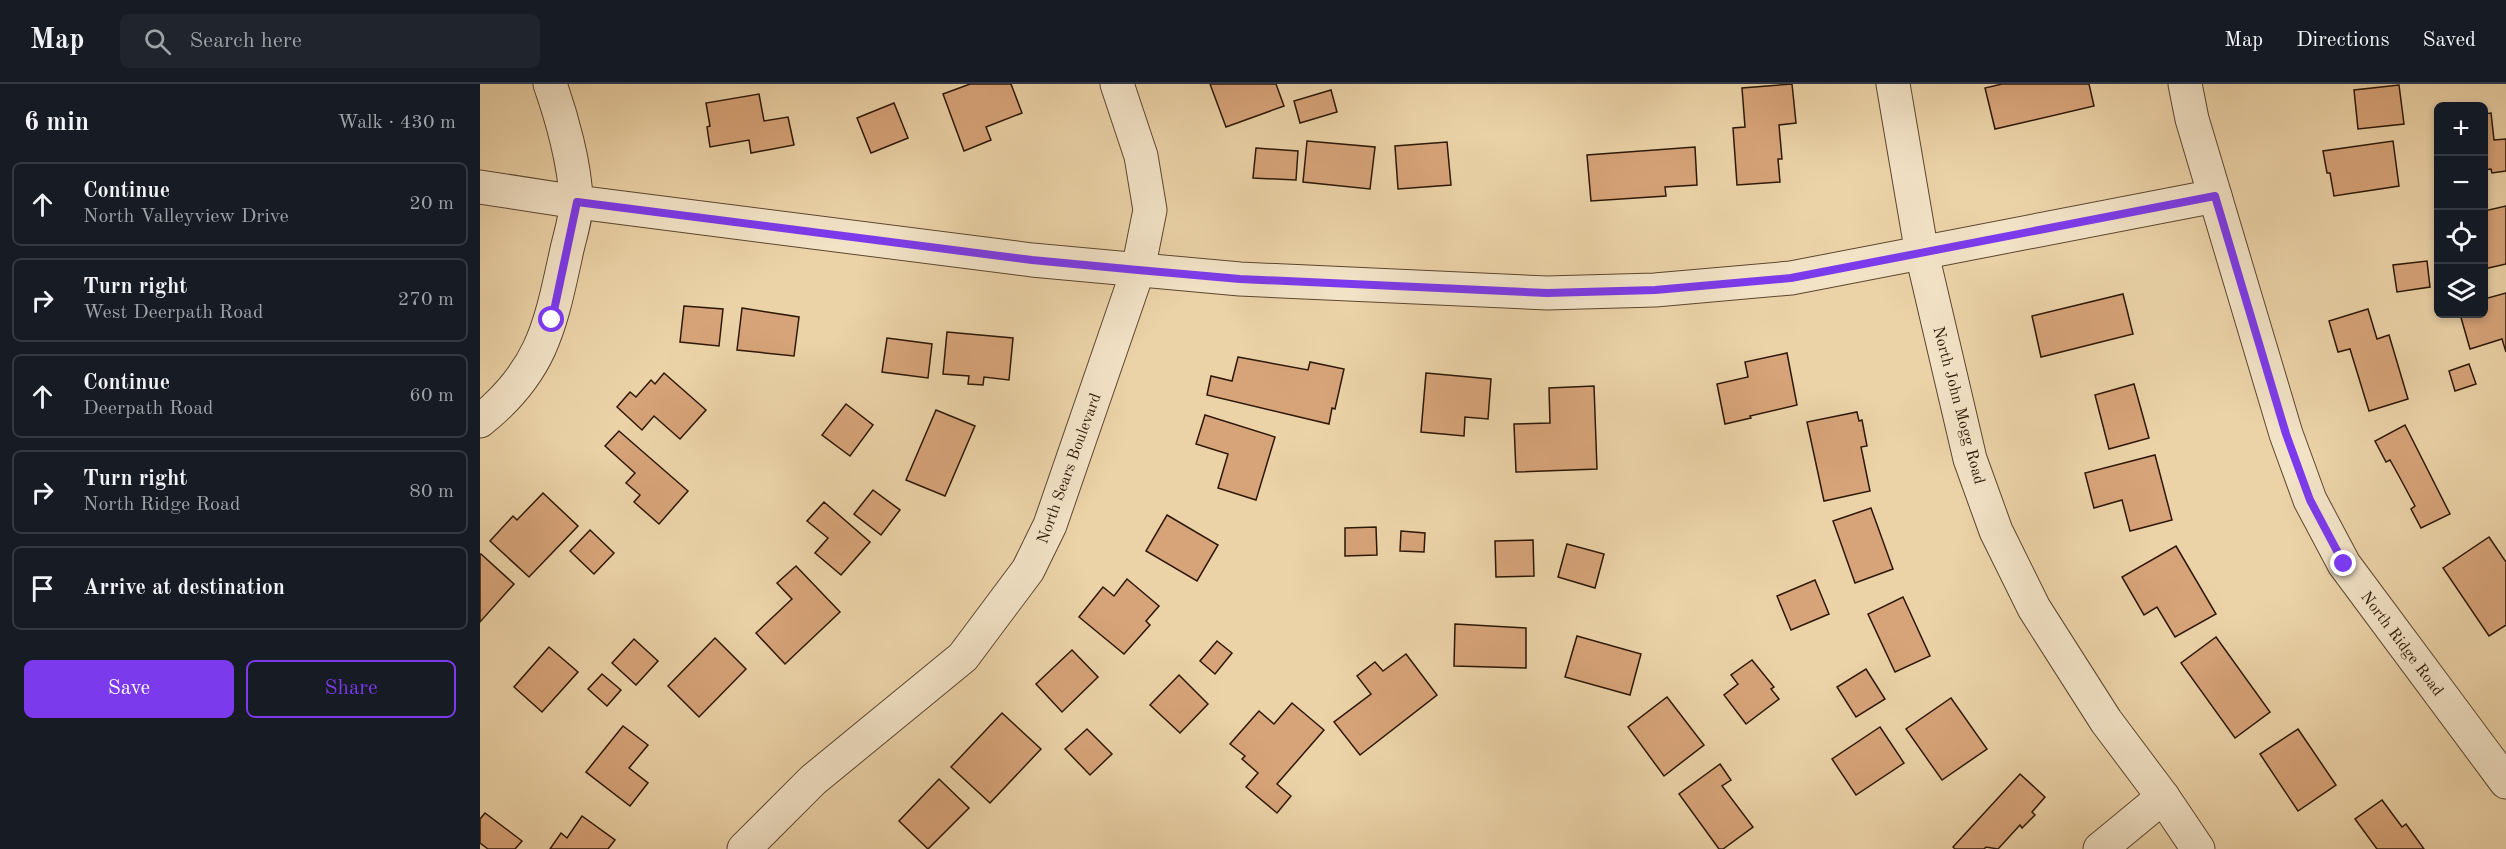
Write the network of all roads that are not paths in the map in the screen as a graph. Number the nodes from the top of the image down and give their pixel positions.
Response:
1 (550, 84) edge
2 (1117, 84) edge
3 (1893, 84) edge
4 (2185, 84) edge
5 (480, 187) edge
6 (2215, 196) junction
7 (577, 202) junction
8 (1922, 254) junction
9 (1138, 270) junction
10 (480, 421) edge
11 (2506, 782) edge
12 (2163, 797) junction
13 (744, 849) edge
14 (2100, 849) edge
15 (2198, 849) edge

1 - 7 street
2 - 9 street, North Sears Boulevard
3 - 8 street, North John Mogg Road
4 - 6 street, North Ridge Road
5 - 7 street
6 - 8 street
6 - 11 street, North Ridge Road
7 - 9 street
7 - 10 street
8 - 9 street
8 - 12 street, North John Mogg Road
9 - 13 street, North Sears Boulevard
12 - 14 street
12 - 15 street, North John Mogg Road

